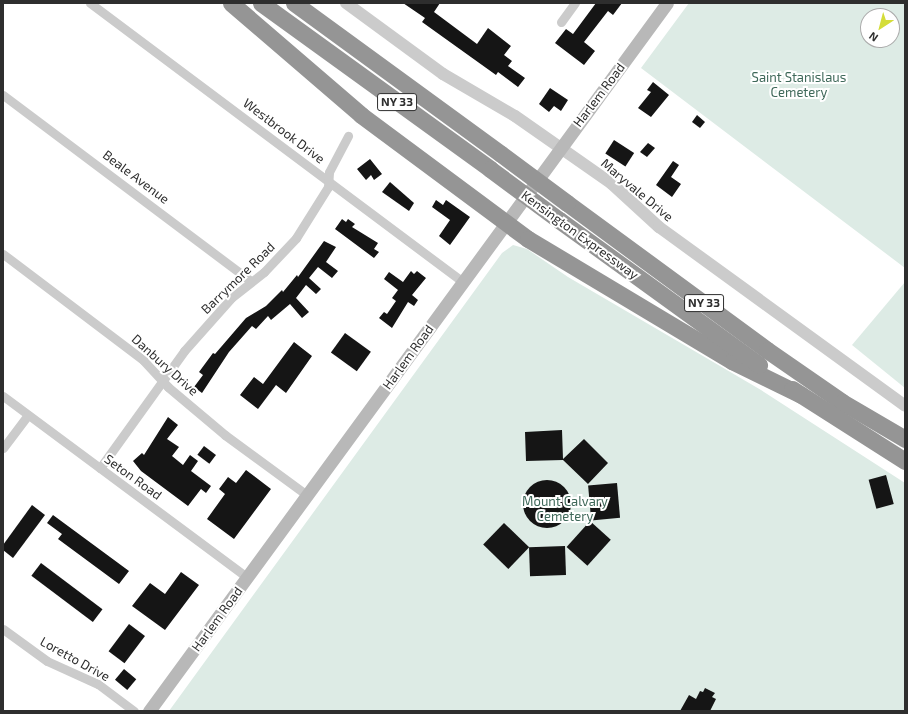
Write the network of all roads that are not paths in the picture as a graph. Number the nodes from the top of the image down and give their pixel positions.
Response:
1 (90, 3) edge
2 (230, 3) edge
3 (261, 3) edge
4 (294, 3) edge
5 (346, 3) edge
6 (575, 3) edge
7 (667, 3) edge
8 (561, 22) dead end
9 (3, 95) edge
10 (348, 136) dead end
11 (560, 148) junction
12 (328, 181) junction
13 (505, 223) junction
14 (3, 254) edge
15 (252, 281) junction
16 (462, 281) junction
17 (162, 381) junction
18 (801, 395) junction
19 (3, 396) edge
20 (905, 406) edge
21 (28, 415) junction
22 (905, 439) edge
23 (3, 448) edge
24 (905, 461) edge
25 (100, 468) junction
26 (308, 496) junction
27 (248, 578) junction
28 (3, 629) edge
29 (134, 711) edge
30 (149, 711) edge

1 - 12 street, Westbrook Drive
2 - 13 highway
3 - 18 highway, Kensington Expressway / NY 33, bridge
4 - 22 highway, Kensington Expressway / NY 33, bridge
5 - 11 street, Maryvale Drive
6 - 8 street
7 - 11 main road, Harlem Road
9 - 15 street, Beale Avenue
10 - 12 street, Barrymore Road
11 - 13 main road, Harlem Road
11 - 20 street, Maryvale Drive
12 - 15 street, Barrymore Road
12 - 16 street, Westbrook Drive
13 - 16 main road, Harlem Road
13 - 18 highway
14 - 17 street, Danbury Drive
15 - 17 street, Barrymore Road
16 - 26 main road, Harlem Road
17 - 25 street, Barrymore Road
17 - 26 street, Danbury Drive
18 - 24 highway, Kensington Expressway / NY 33
19 - 21 street, Seton Road
21 - 23 street
21 - 25 street, Seton Road
25 - 27 street, Seton Road
26 - 27 main road, Harlem Road
27 - 30 main road, Harlem Road
28 - 29 street, Loretto Drive

